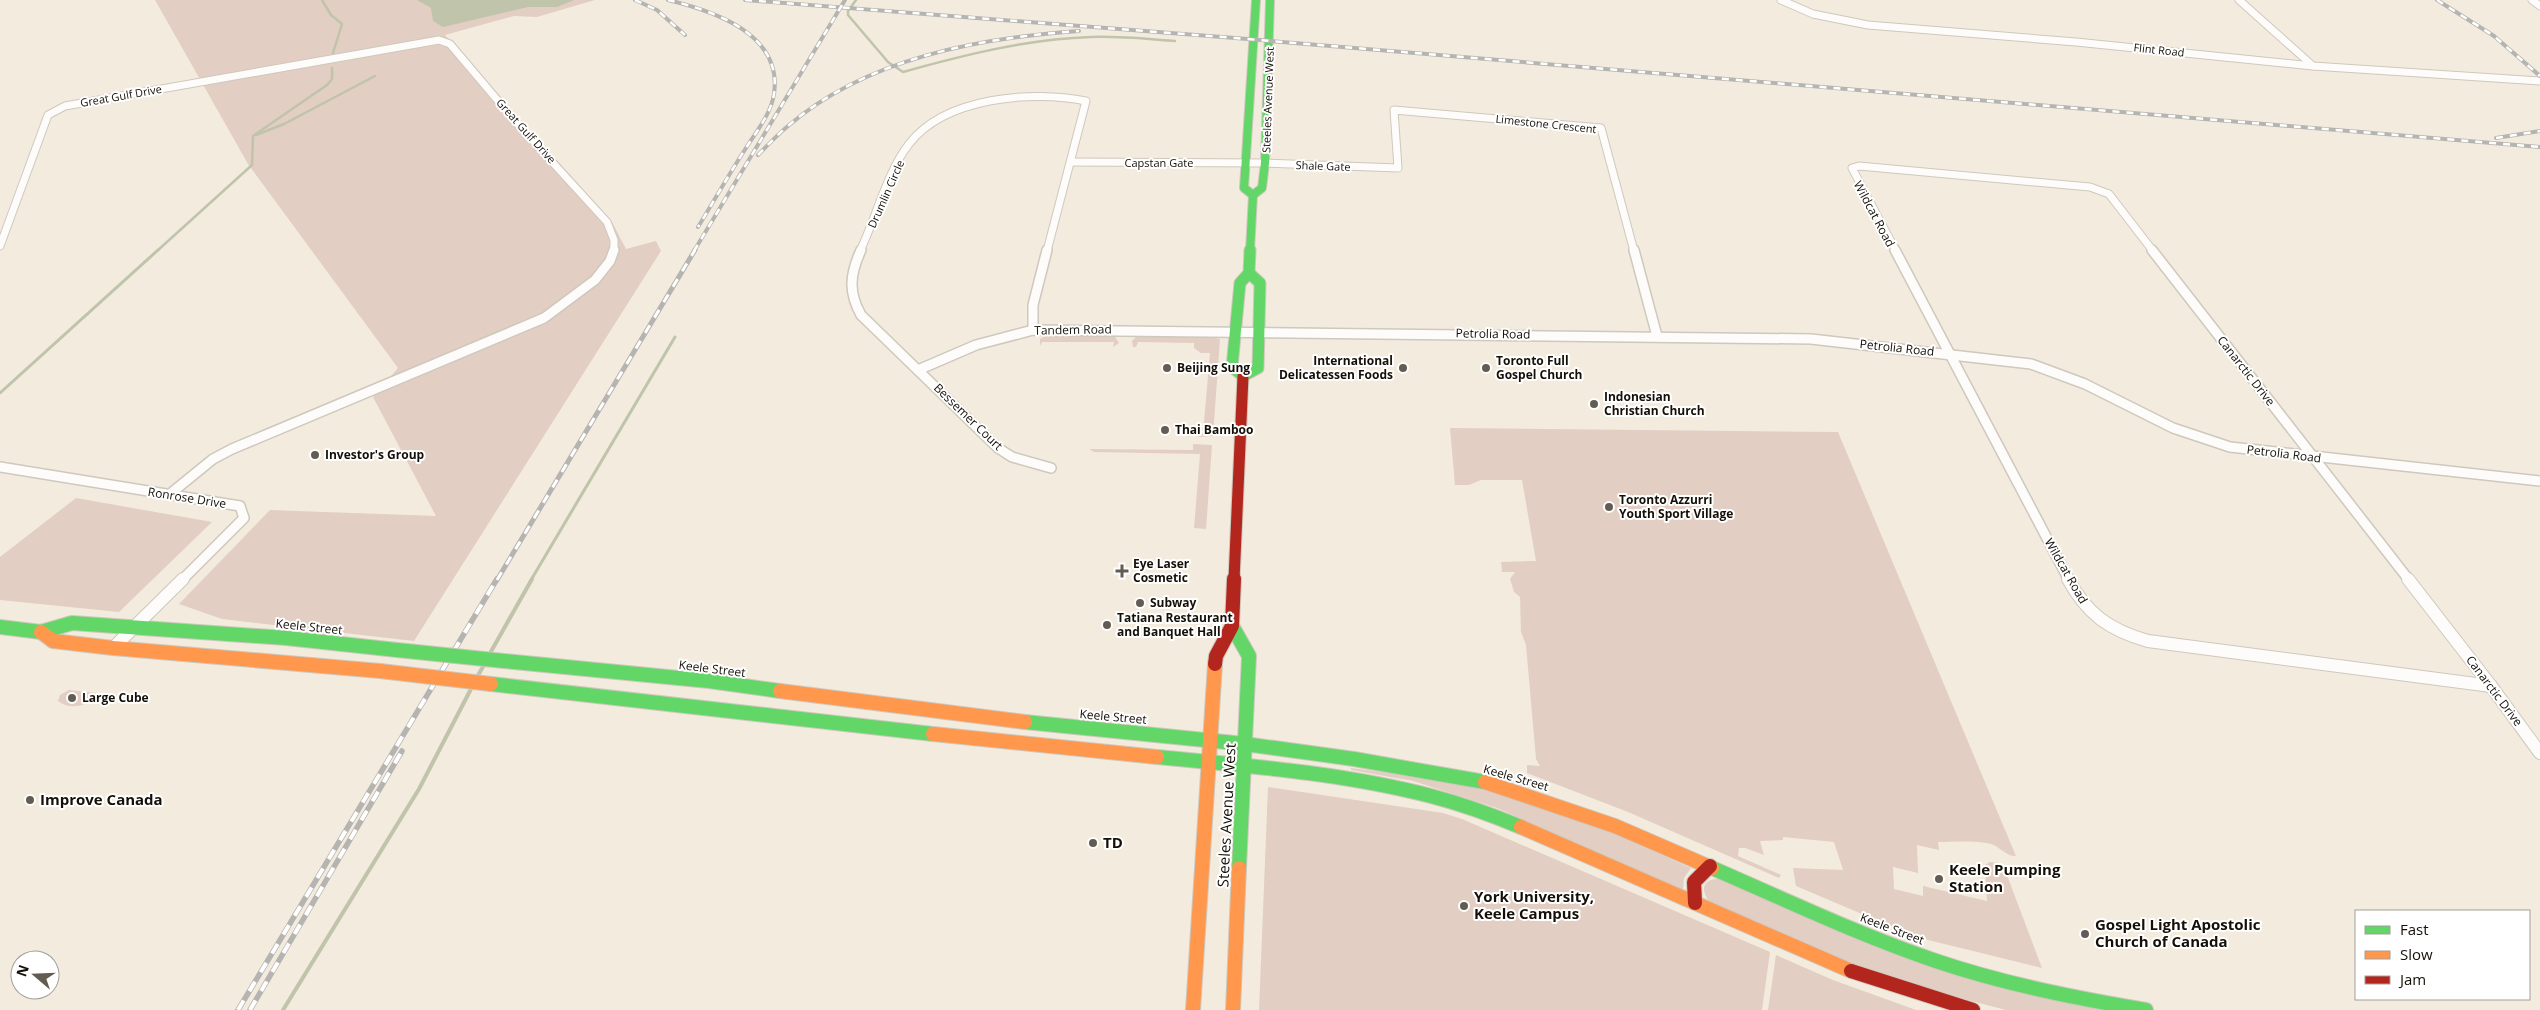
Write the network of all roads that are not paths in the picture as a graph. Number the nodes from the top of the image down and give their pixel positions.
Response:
1 (1256, 0) edge
2 (1270, 0) edge
3 (1781, 0) edge
4 (2240, 0) edge
5 (2532, 0) edge
6 (2540, 6) edge
7 (2313, 66) junction
8 (2540, 81) edge
9 (1071, 162) junction
10 (1247, 163) junction
11 (1265, 163) junction
12 (1854, 167) joint
13 (1398, 168) joint
14 (1253, 195) junction
15 (0, 246) edge
16 (1249, 273) junction
17 (1033, 330) junction
18 (1235, 331) junction
19 (1258, 331) junction
20 (1657, 336) junction
21 (1948, 354) junction
22 (918, 370) junction
23 (1243, 376) junction
24 (2312, 456) junction
25 (0, 467) edge
26 (1051, 468) dead end
27 (2540, 481) edge
28 (170, 494) junction
29 (1232, 626) junction
30 (0, 627) edge
31 (133, 628) junction
32 (41, 632) junction
33 (113, 648) junction
34 (2491, 686) junction
35 (1210, 740) junction
36 (1245, 744) junction
37 (2540, 753) edge
38 (1209, 762) junction
39 (1243, 765) junction
40 (1710, 866) junction
41 (1695, 903) junction
42 (1193, 1010) edge
43 (1233, 1010) edge
44 (1973, 1010) edge
45 (2146, 1010) edge

1 - 10 main road, Steeles Avenue West
2 - 11 main road, Steeles Avenue West
3 - 7 street, Flint Road
4 - 7 street
5 - 6 street
7 - 8 street, Flint Road
9 - 10 street, Capstan Gate
9 - 17 street, Drumlin Circle
9 - 22 street, Drumlin Circle
10 - 11 street, Shale Gate
10 - 14 main road, Steeles Avenue West
11 - 13 street, Shale Gate
11 - 14 main road, Steeles Avenue West
12 - 21 street, Wildcat Road
12 - 24 street, Canarctic Drive
13 - 20 street, Limestone Crescent
14 - 16 main road, Steeles Avenue West
15 - 28 street, Great Gulf Drive
16 - 18 main road, Steeles Avenue West
16 - 19 main road
17 - 18 street, Tandem Road
17 - 22 street, Tandem Road
18 - 19 street, Petrolia Road
18 - 23 main road, Steeles Avenue West
19 - 20 street, Petrolia Road
19 - 23 main road
20 - 21 street, Petrolia Road
21 - 24 street, Petrolia Road
21 - 34 street, Wildcat Road
22 - 26 street, Bessemer Court
23 - 29 main road, Steeles Avenue West
24 - 27 street, Petrolia Road
24 - 34 street, Canarctic Drive
25 - 28 street, Ronrose Drive
28 - 31 street, Ronrose Drive
29 - 35 main road, Steeles Avenue West
29 - 36 main road, Steeles Avenue West
30 - 32 main road, Keele Street
31 - 32 main road, Keele Street
31 - 33 street, Ronrose Drive
31 - 35 main road, Keele Street, bridge
32 - 33 main road, Keele Street
33 - 38 main road, Keele Street, bridge
34 - 37 street, Canarctic Drive
35 - 36 main road, Keele Street
35 - 38 main road, Steeles Avenue West
36 - 39 main road, Steeles Avenue West
36 - 40 main road, Keele Street
38 - 39 main road, Keele Street
38 - 42 main road, Steeles Avenue West
39 - 41 main road, Keele Street
39 - 43 main road, Steeles Avenue West
40 - 41 main road
40 - 45 main road, Keele Street
41 - 44 main road, Keele Street

